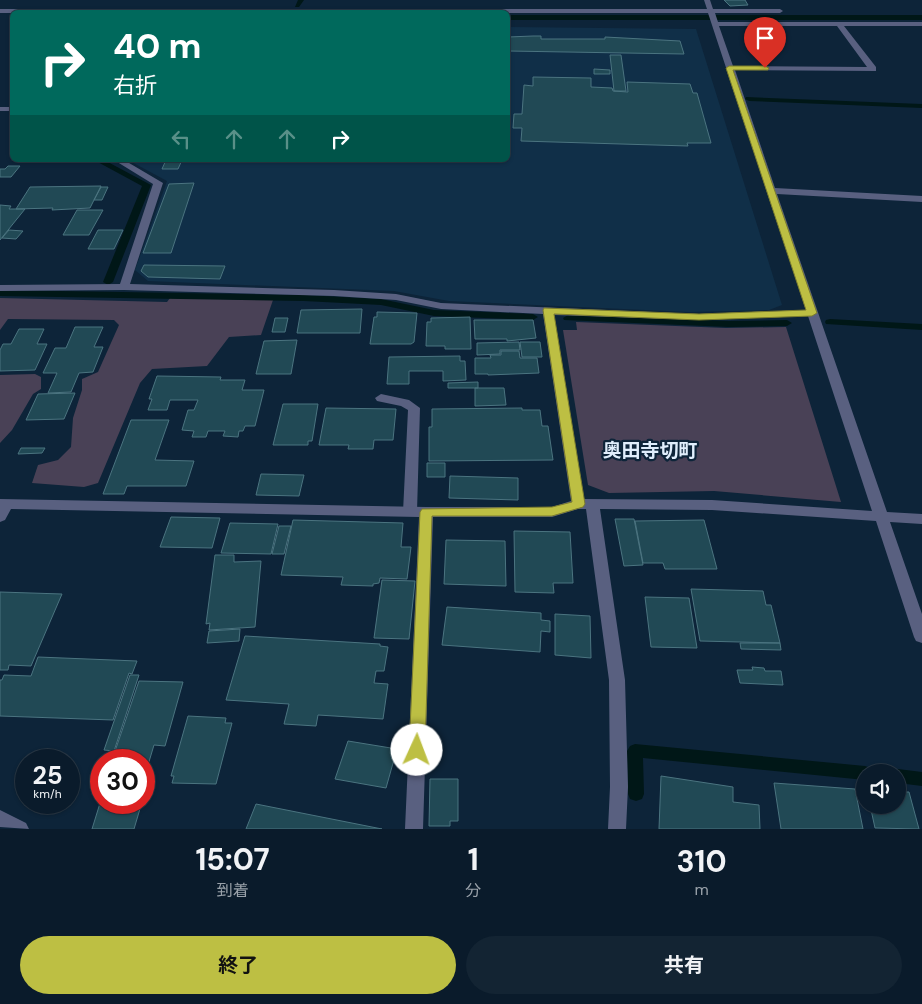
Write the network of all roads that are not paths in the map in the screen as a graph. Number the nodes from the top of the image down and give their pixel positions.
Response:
1 (707, 0) edge
2 (48, 10) edge
3 (388, 10) edge
4 (780, 11) dead end
5 (510, 13) edge
6 (712, 18) junction
7 (839, 24) junction
8 (922, 24) edge
9 (729, 68) junction
10 (121, 162) edge
11 (770, 191) junction
12 (922, 198) edge
13 (124, 287) junction
14 (0, 288) edge
15 (548, 310) junction
16 (812, 313) junction
17 (381, 398) dead end
18 (585, 504) junction
19 (2, 509) edge
20 (410, 512) junction
21 (426, 512) junction
22 (881, 517) junction
23 (922, 519) edge
24 (922, 636) edge
25 (0, 818) edge
26 (20, 829) edge
27 (414, 829) edge
28 (617, 829) edge

1 - 6 street
2 - 3 street
4 - 6 street
5 - 6 street
6 - 7 street
6 - 9 street
7 - 8 street
7 - 9 street
9 - 11 street
10 - 13 street
11 - 12 street
11 - 16 street
13 - 14 street
13 - 15 street
15 - 16 street
15 - 18 street
16 - 22 street
17 - 20 street
18 - 21 street
18 - 22 street
18 - 28 street
19 - 20 street
20 - 21 street
21 - 27 street
22 - 23 street
22 - 24 street
25 - 26 street

